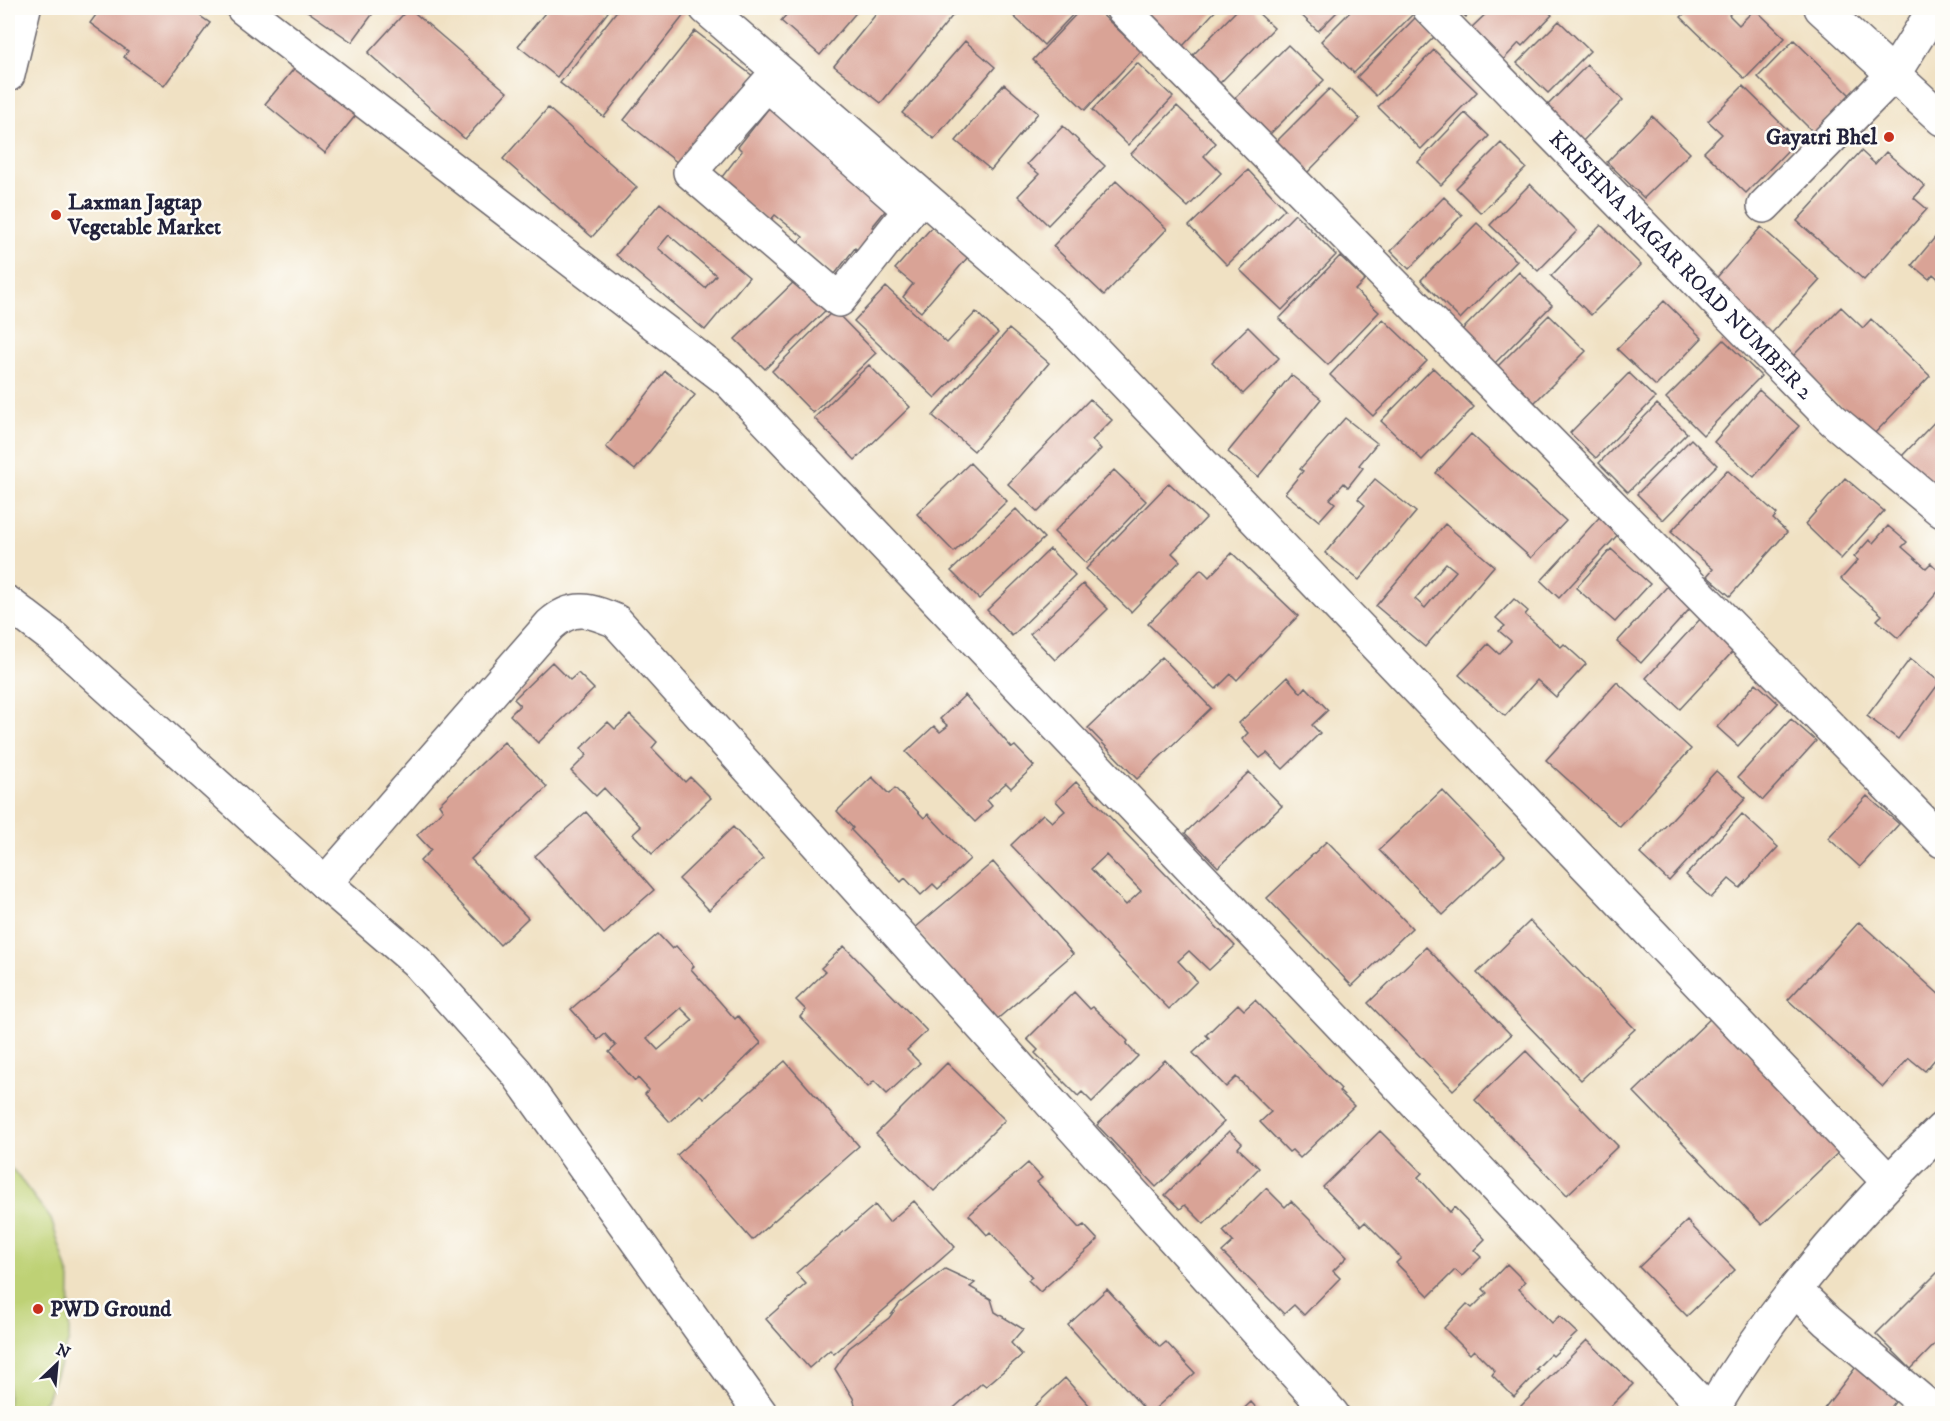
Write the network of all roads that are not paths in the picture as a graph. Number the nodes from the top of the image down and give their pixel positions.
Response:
1 (24, 8) edge
2 (243, 8) edge
3 (706, 8) edge
4 (1122, 8) edge
5 (1429, 8) edge
6 (1821, 8) edge
7 (1935, 8) edge
8 (8, 75) edge
9 (1893, 75) junction
10 (1942, 119) edge
11 (842, 138) junction
12 (1764, 206) dead end
13 (1942, 512) edge
14 (8, 603) edge
15 (1942, 841) edge
16 (325, 883) junction
17 (1942, 1129) edge
18 (1888, 1181) junction
19 (1795, 1290) junction
20 (761, 1413) edge
21 (1332, 1413) edge
22 (1710, 1413) edge
23 (1936, 1413) edge

1 - 8 street
2 - 22 street
3 - 11 street
4 - 15 street
5 - 13 street, KRISHNA NAGAR ROAD NUMBER 2
6 - 9 street
7 - 9 street
9 - 10 street
9 - 12 street
11 - 11 street
11 - 18 street
14 - 16 street
16 - 20 street
16 - 21 street
17 - 18 street
18 - 19 street
19 - 22 street
19 - 23 street

